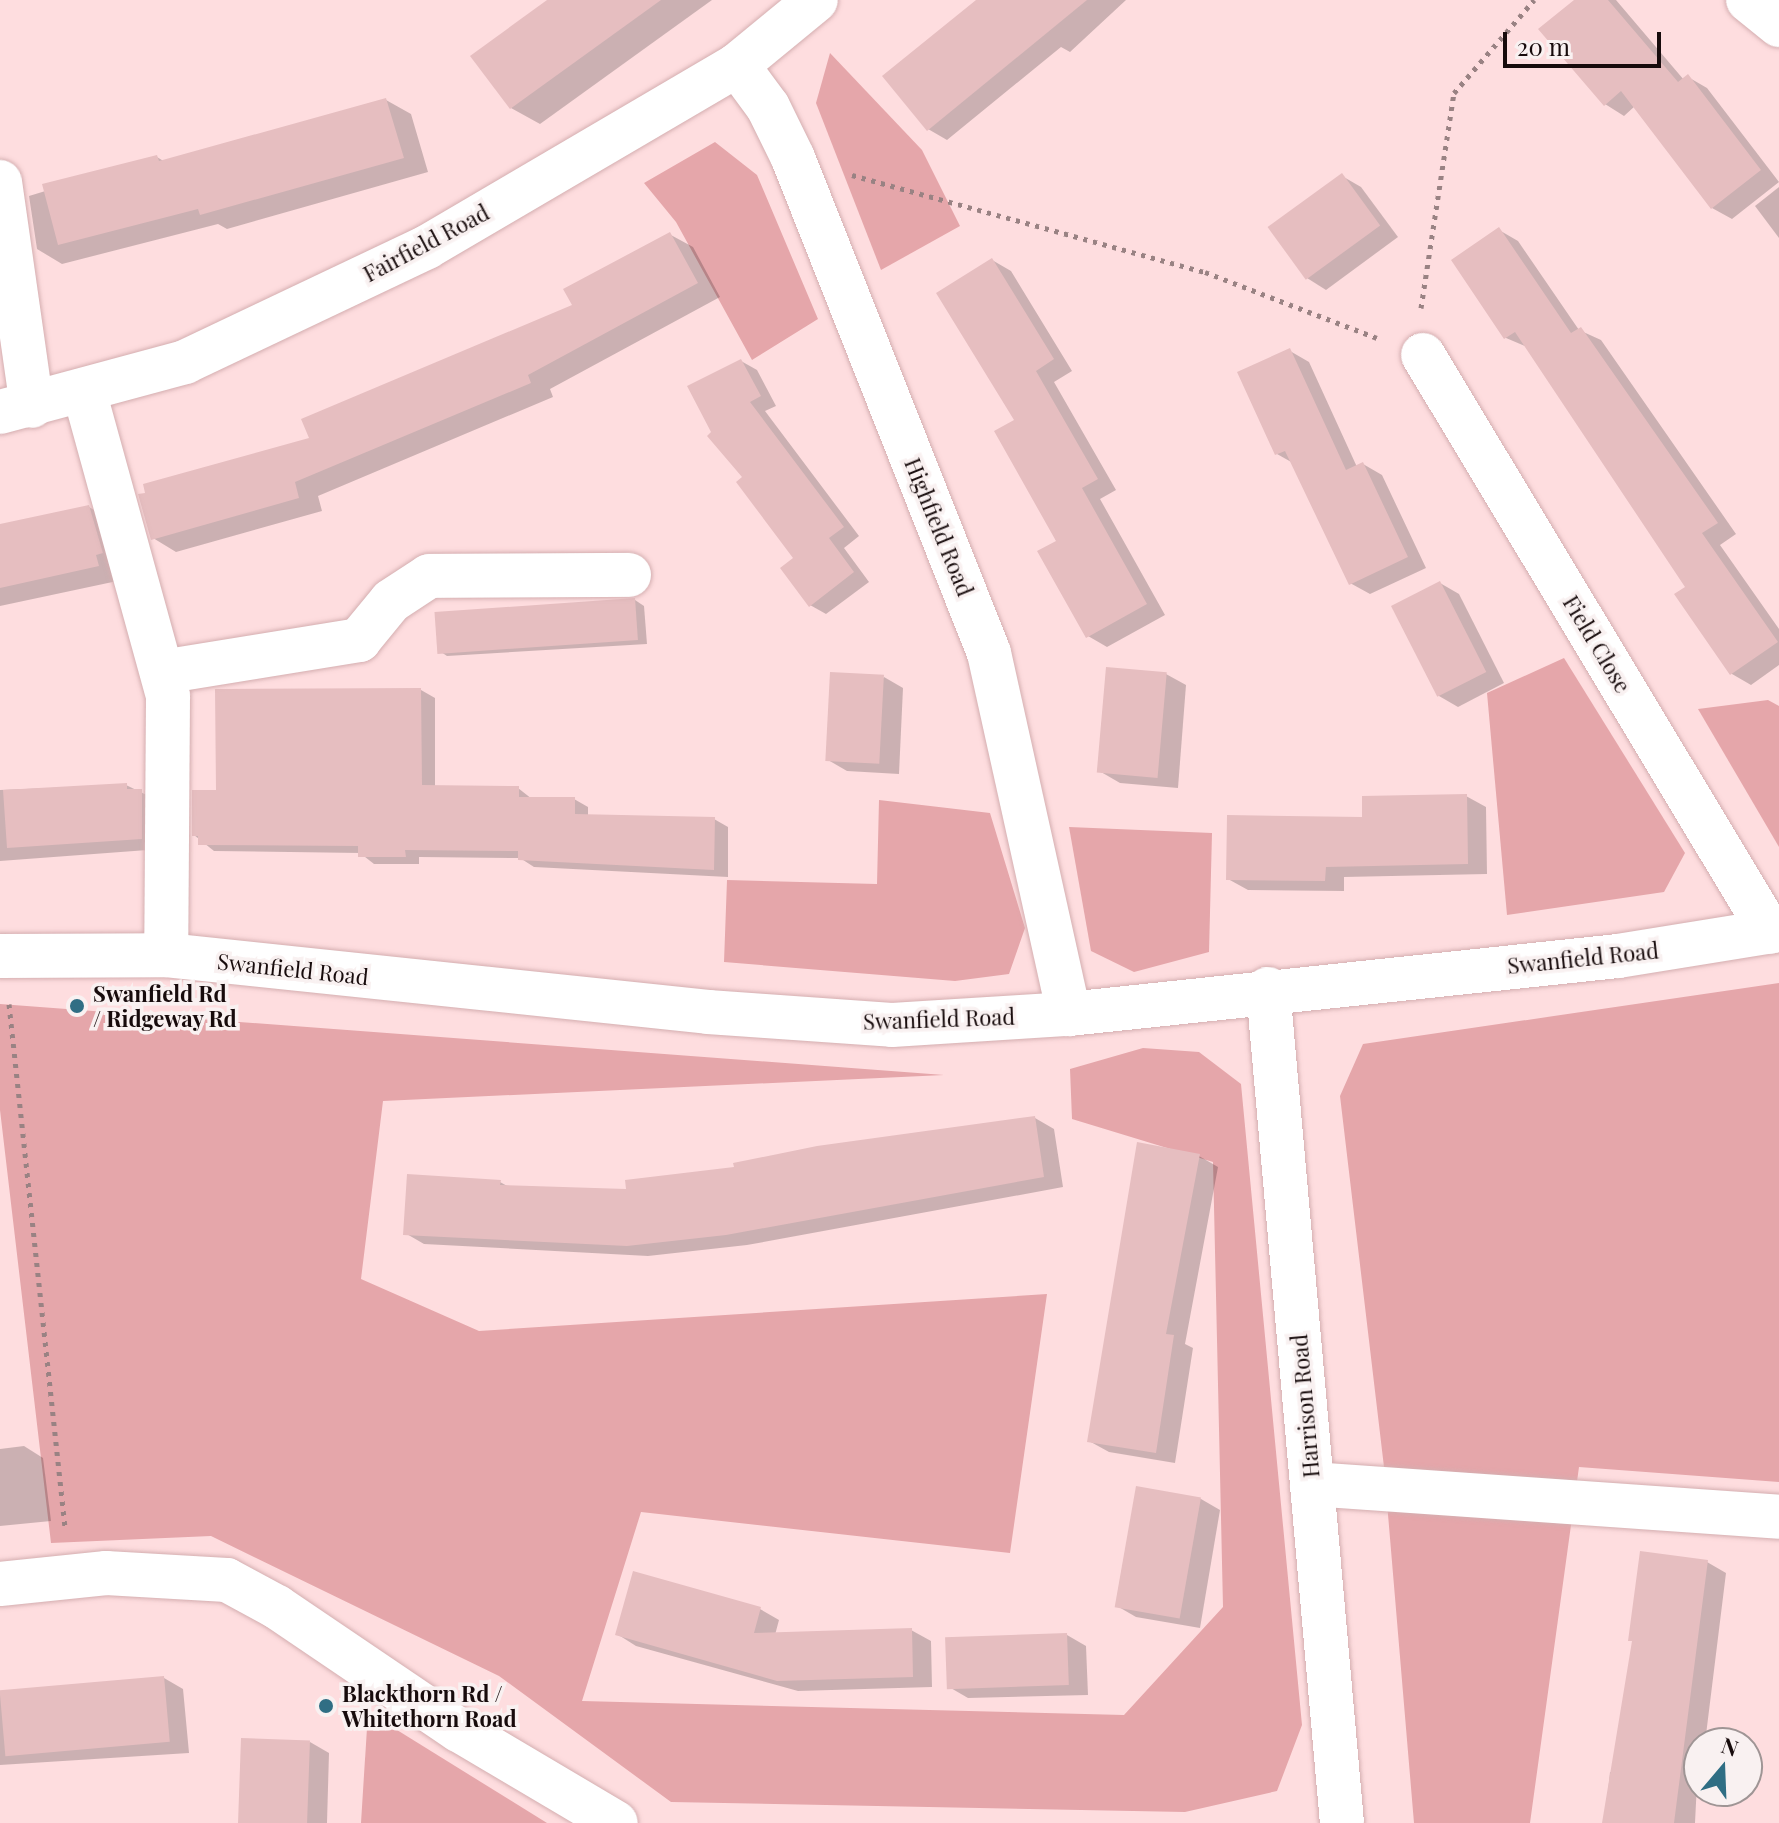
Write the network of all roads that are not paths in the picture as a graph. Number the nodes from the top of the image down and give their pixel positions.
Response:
1 (816, 0) edge
2 (1748, 0) edge
3 (1779, 25) edge
4 (737, 65) junction
5 (0, 182) edge
6 (1423, 355) road end
7 (84, 391) junction
8 (16, 409) edge
9 (629, 575) dead end
10 (162, 672) junction
11 (1775, 931) edge
12 (166, 955) junction
13 (2, 956) edge
14 (1268, 989) junction
15 (1069, 1014) junction
16 (1312, 1484) junction
17 (1779, 1517) edge
18 (0, 1584) edge
19 (616, 1823) edge
20 (1342, 1823) edge

1 - 4 street, Fairfield Road
2 - 3 street
4 - 7 street, Fairfield Road
4 - 15 street, Highfield Road
5 - 8 street
6 - 11 street, Field Close
7 - 8 street, Fairfield Road
7 - 10 street
9 - 10 street
10 - 12 street
11 - 14 street, Swanfield Road
12 - 13 street, Swanfield Road
12 - 15 street, Swanfield Road
14 - 15 street, Swanfield Road
14 - 16 street, Harrison Road
16 - 17 street
16 - 20 street, Harrison Road
18 - 19 street

